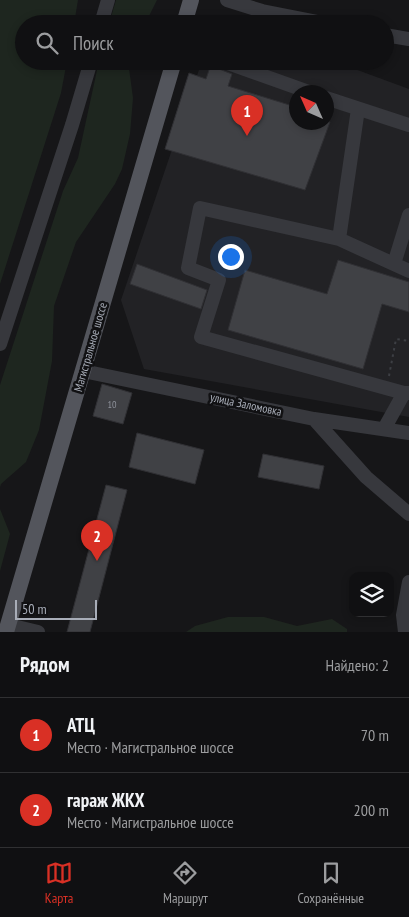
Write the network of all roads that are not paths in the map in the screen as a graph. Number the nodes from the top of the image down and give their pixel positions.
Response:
1 (108, 0) edge
2 (191, 0) edge
3 (227, 0) edge
4 (104, 15) edge
5 (187, 15) edge
6 (282, 15) edge
7 (394, 36) edge
8 (409, 39) edge
9 (88, 70) edge
10 (171, 70) edge
11 (247, 70) edge
12 (289, 85) edge
13 (334, 101) edge
14 (358, 109) junction
15 (409, 125) edge
16 (409, 215) edge
17 (339, 239) junction
18 (394, 264) junction
19 (409, 271) edge
20 (0, 344) edge
21 (83, 370) junction
22 (407, 393) edge
23 (314, 419) junction
24 (384, 429) junction
25 (409, 434) edge
26 (409, 514) edge
27 (409, 582) edge
28 (406, 615) edge
29 (7, 628) edge
30 (38, 632) edge
31 (405, 632) edge

1 - 4 street
2 - 5 main road
3 - 6 street
7 - 8 street
9 - 20 street
10 - 21 main road, Магистральное шоссе
11 - 12 street
13 - 14 street
14 - 15 street
14 - 17 street
16 - 18 street
17 - 18 street
17 - 22 street
18 - 19 street
21 - 23 street, улица Заломовка
21 - 29 main road, Магистральное шоссе
22 - 24 street
23 - 24 street, улица Заломовка
23 - 26 street
24 - 25 street, улица Заломовка
27 - 28 street
28 - 31 street
29 - 30 street

